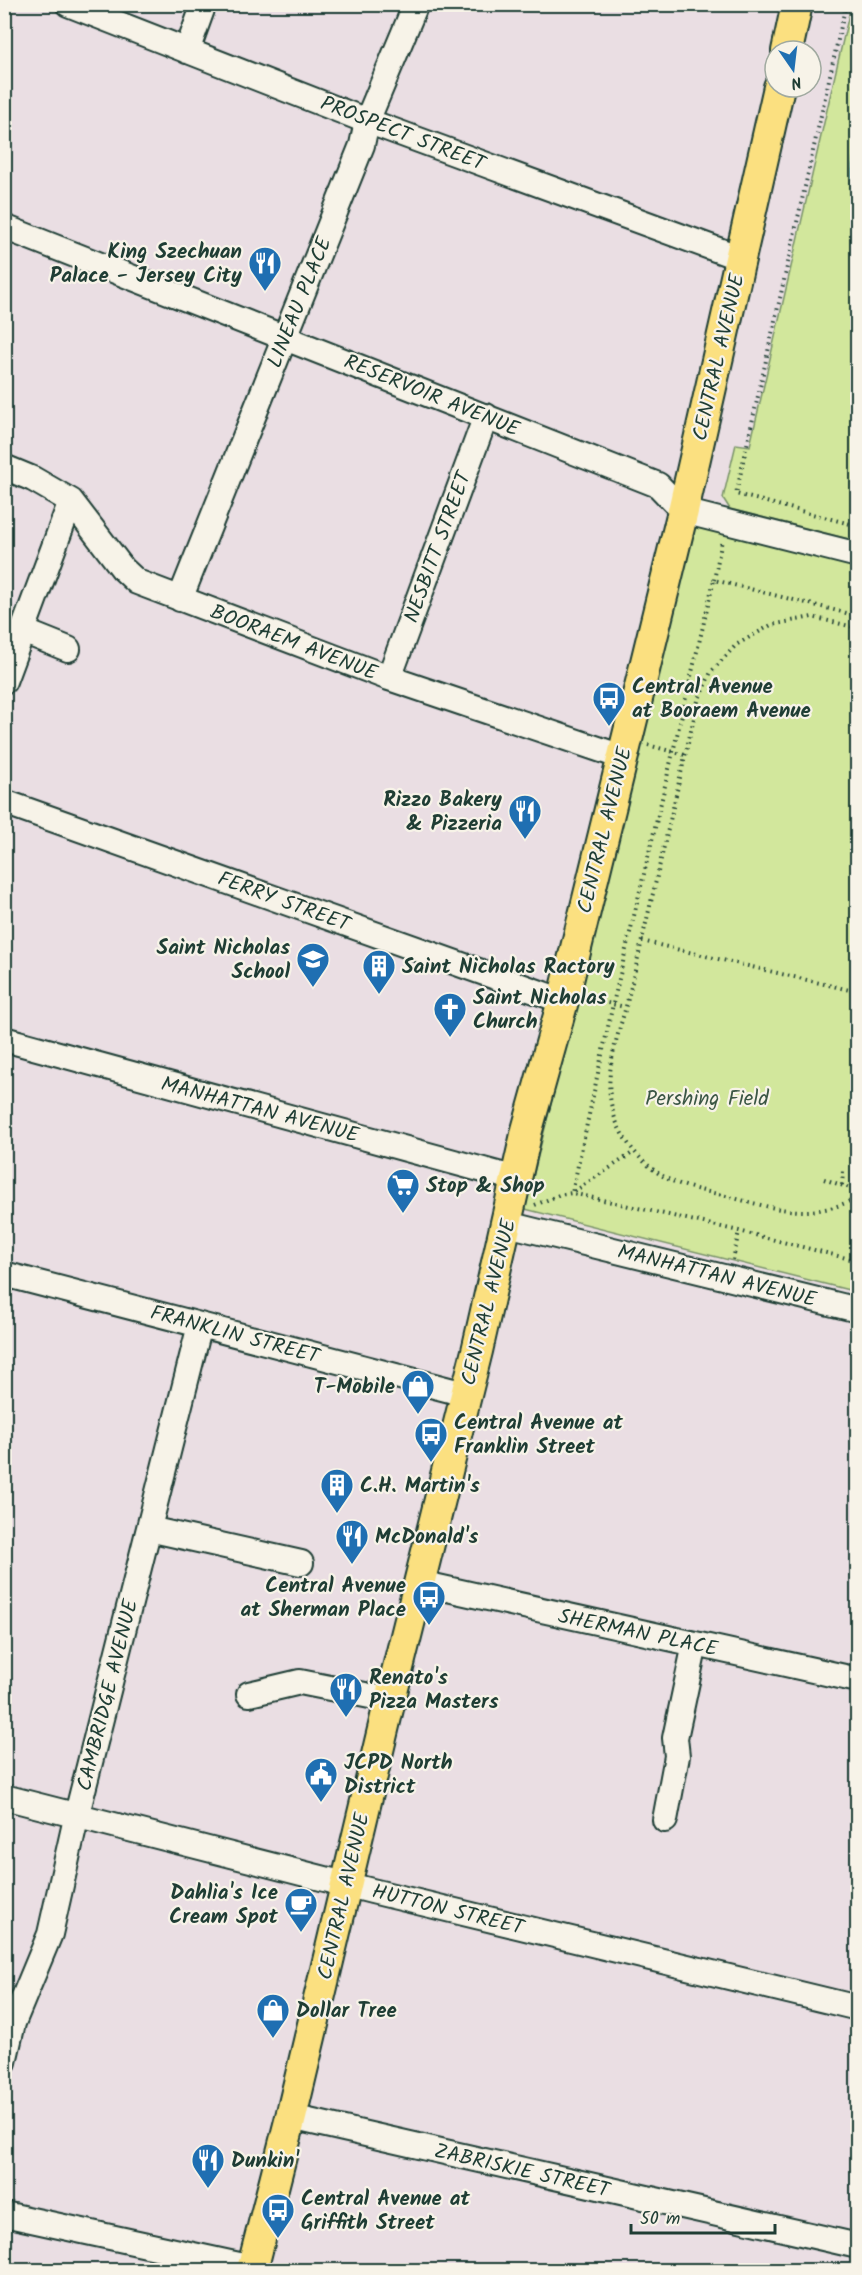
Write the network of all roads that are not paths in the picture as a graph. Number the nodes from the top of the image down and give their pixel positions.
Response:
1 (68, 4) edge
2 (204, 4) edge
3 (416, 4) edge
4 (797, 4) edge
5 (790, 39) edge
6 (187, 51) junction
7 (775, 99) edge
8 (367, 121) junction
9 (4, 227) edge
10 (740, 258) junction
11 (284, 337) junction
12 (486, 416) junction
13 (4, 467) edge
14 (71, 501) junction
15 (683, 511) junction
16 (858, 555) edge
17 (180, 599) junction
18 (23, 631) junction
19 (68, 649) dead end
20 (389, 678) junction
21 (4, 681) edge
22 (634, 751) junction
23 (4, 802) edge
24 (576, 1000) junction
25 (4, 1039) edge
26 (516, 1179) junction
27 (507, 1224) junction
28 (4, 1274) edge
29 (858, 1310) edge
30 (200, 1325) junction
31 (465, 1394) junction
32 (149, 1529) junction
33 (301, 1563) dead end
34 (420, 1583) junction
35 (695, 1644) junction
36 (858, 1680) edge
37 (249, 1694) dead end
38 (390, 1700) junction
39 (4, 1797) edge
40 (77, 1814) junction
41 (658, 1818) dead end
42 (346, 1884) junction
43 (858, 2008) edge
44 (4, 2062) edge
45 (291, 2118) junction
46 (4, 2214) edge
47 (858, 2246) edge
48 (253, 2269) edge

1 - 6 street, PROSPECT STREET
2 - 6 street
3 - 8 street, LINEAU PLACE
4 - 5 main road
6 - 8 street, PROSPECT STREET
7 - 10 main road, CENTRAL AVENUE
8 - 10 street, PROSPECT STREET
8 - 11 street, LINEAU PLACE
9 - 11 street, RESERVOIR AVENUE
10 - 15 main road, CENTRAL AVENUE
11 - 12 street, RESERVOIR AVENUE
11 - 17 street, LINEAU PLACE
12 - 15 street, RESERVOIR AVENUE
12 - 20 street, NESBITT STREET
13 - 14 street, BOORAEM AVENUE
14 - 17 street, BOORAEM AVENUE
14 - 18 street
15 - 16 street
15 - 22 main road, CENTRAL AVENUE
17 - 20 street, BOORAEM AVENUE
18 - 19 street
18 - 21 street
20 - 22 street, BOORAEM AVENUE
22 - 24 main road, CENTRAL AVENUE
23 - 24 street, FERRY STREET
24 - 26 main road, CENTRAL AVENUE
25 - 26 street, MANHATTAN AVENUE
26 - 27 main road, CENTRAL AVENUE
27 - 29 street, MANHATTAN AVENUE
27 - 31 main road, CENTRAL AVENUE
28 - 30 street, FRANKLIN STREET
30 - 31 street, FRANKLIN STREET
30 - 32 street, CAMBRIDGE AVENUE
31 - 34 main road, CENTRAL AVENUE
32 - 33 street
32 - 40 street, CAMBRIDGE AVENUE
34 - 35 street, SHERMAN PLACE
34 - 38 main road, CENTRAL AVENUE
35 - 36 street, SHERMAN PLACE
35 - 41 street
37 - 38 street
38 - 42 main road, CENTRAL AVENUE
39 - 40 street, HUTTON STREET
40 - 42 street, HUTTON STREET
40 - 44 street, CAMBRIDGE AVENUE
42 - 43 street, HUTTON STREET
42 - 45 main road, CENTRAL AVENUE
45 - 47 street, ZABRISKIE STREET
45 - 48 main road, CENTRAL AVENUE
46 - 48 street

